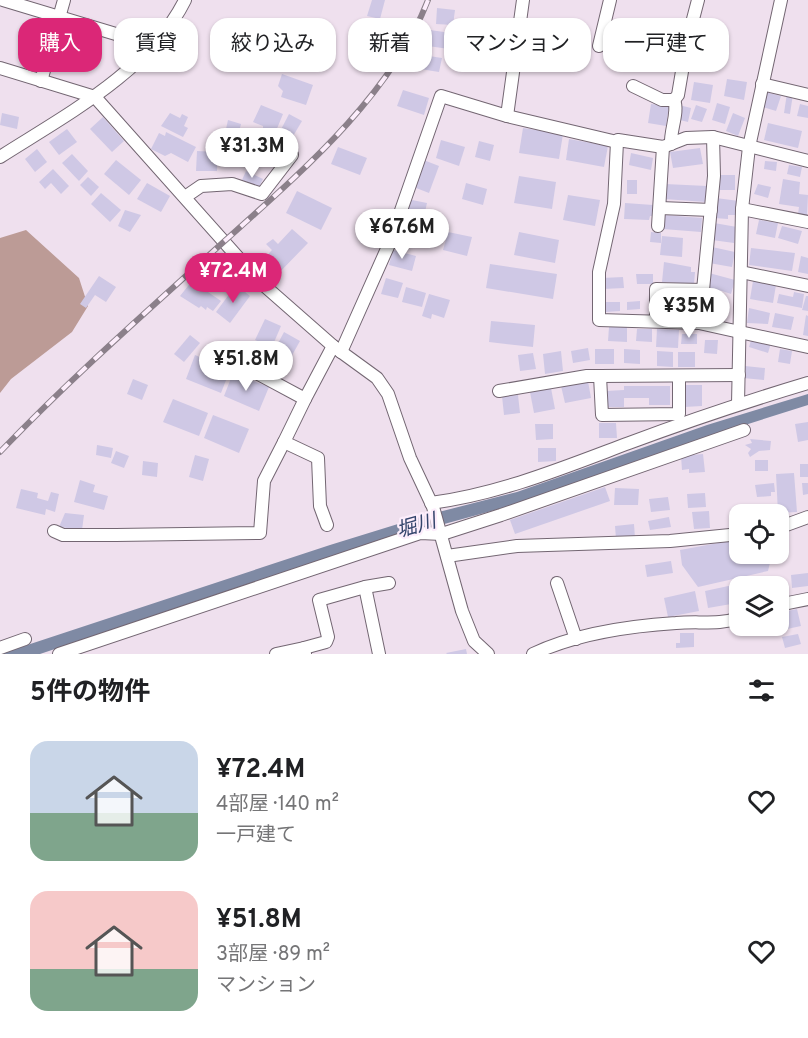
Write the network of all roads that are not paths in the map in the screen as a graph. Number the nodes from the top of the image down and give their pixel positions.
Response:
1 (3, 0) edge
2 (64, 0) edge
3 (185, 0) edge
4 (523, 0) edge
5 (610, 0) edge
6 (698, 0) edge
7 (781, 0) edge
8 (60, 17) junction
9 (174, 18) edge
10 (114, 33) edge
11 (598, 46) dead end
12 (0, 68) edge
13 (122, 72) edge
14 (41, 81) junction
15 (762, 84) junction
16 (633, 86) dead end
17 (808, 95) edge
18 (95, 97) junction
19 (674, 100) junction
20 (507, 116) junction
21 (713, 137) junction
22 (617, 142) junction
23 (0, 144) edge
24 (667, 145) junction
25 (749, 147) junction
26 (14, 148) junction
27 (292, 155) dead end
28 (0, 157) edge
29 (808, 161) edge
30 (185, 197) junction
31 (660, 208) junction
32 (742, 208) junction
33 (711, 210) junction
34 (808, 222) edge
35 (658, 226) dead end
36 (741, 272) junction
37 (808, 286) edge
38 (656, 321) junction
39 (740, 333) junction
40 (808, 347) edge
41 (337, 349) junction
42 (225, 356) dead end
43 (739, 375) junction
44 (600, 376) junction
45 (679, 376) junction
46 (808, 383) edge
47 (499, 391) dead end
48 (305, 399) junction
49 (738, 404) junction
50 (744, 430) dead end
51 (284, 442) junction
52 (432, 505) junction
53 (808, 517) edge
54 (789, 524) edge
55 (327, 525) dead end
56 (54, 531) dead end
57 (441, 533) junction
58 (729, 535) edge
59 (447, 556) junction
60 (389, 583) dead end
61 (557, 583) dead end
62 (365, 587) junction
63 (808, 599) edge
64 (789, 603) edge
65 (729, 621) edge
66 (25, 639) dead end
67 (576, 639) junction
68 (0, 648) edge
69 (304, 651) edge
70 (59, 654) edge
71 (276, 654) edge
72 (379, 654) edge
73 (488, 654) edge
74 (533, 654) edge

1 - 8 street
2 - 8 street
3 - 9 street
4 - 20 street
5 - 11 street
6 - 19 street
7 - 15 street
8 - 10 street
8 - 14 street
12 - 14 street
13 - 18 street
14 - 18 street
15 - 17 street
15 - 25 street
16 - 19 street
18 - 26 street
18 - 30 street
19 - 24 street
20 - 22 street
20 - 41 street
21 - 24 street
21 - 25 street
21 - 33 street
22 - 24 street
22 - 38 street
23 - 26 street
24 - 31 street
25 - 29 street
25 - 32 street
26 - 28 street
27 - 30 street
30 - 41 street
31 - 33 street
31 - 35 street
32 - 34 street
32 - 36 street
33 - 38 street
36 - 37 street
36 - 39 street
38 - 39 street
39 - 40 street
39 - 43 street
41 - 48 street
41 - 52 street
42 - 48 street
43 - 45 street
43 - 49 street
44 - 45 street
44 - 45 street
44 - 47 street
46 - 49 street
48 - 51 street
49 - 52 street
50 - 57 street
51 - 55 street
51 - 56 street
52 - 57 street
53 - 54 street
57 - 59 street
57 - 70 street
58 - 59 street
59 - 73 street
60 - 62 street
61 - 67 street
62 - 69 street
62 - 72 street
63 - 64 street
65 - 67 street
66 - 68 street
67 - 74 street
69 - 71 street

